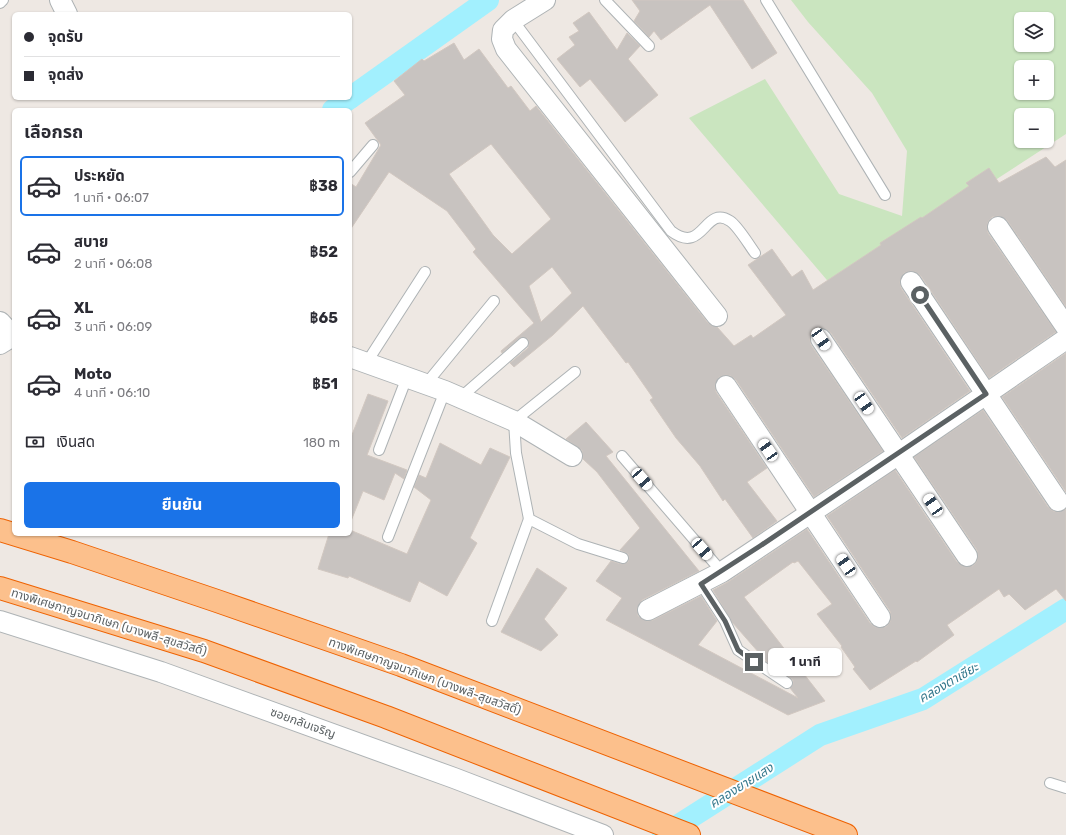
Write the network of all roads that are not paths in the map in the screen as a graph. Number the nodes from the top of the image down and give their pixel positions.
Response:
1 (3, 0) edge
2 (60, 0) edge
3 (545, 0) edge
4 (605, 0) edge
5 (766, 0) edge
6 (0, 3) edge
7 (66, 12) edge
8 (649, 46) dead end
9 (373, 145) dead end
10 (352, 170) edge
11 (628, 189) junction
12 (884, 195) dead end
13 (998, 227) dead end
14 (755, 253) dead end
15 (424, 272) dead end
16 (911, 282) dead end
17 (494, 301) dead end
18 (717, 316) dead end
19 (1066, 327) edge
20 (1066, 338) edge
21 (821, 339) dead end
22 (523, 343) dead end
23 (358, 359) edge
24 (575, 372) dead end
25 (407, 377) junction
26 (426, 384) junction
27 (726, 386) dead end
28 (986, 394) junction
29 (453, 395) junction
30 (514, 421) junction
31 (379, 450) dead end
32 (899, 454) junction
33 (572, 456) dead end
34 (622, 456) dead end
35 (1058, 501) dead end
36 (810, 513) junction
37 (529, 519) junction
38 (0, 530) edge
39 (12, 534) edge
40 (20, 536) edge
41 (388, 537) dead end
42 (967, 556) dead end
43 (623, 558) dead end
44 (722, 572) junction
45 (701, 584) junction
46 (0, 588) edge
47 (648, 610) dead end
48 (880, 617) dead end
49 (0, 620) edge
50 (492, 621) dead end
51 (787, 683) dead end
52 (1050, 782) dead end
53 (1066, 788) edge
54 (603, 835) edge
55 (690, 835) edge
56 (846, 835) edge

1 - 6 lane
2 - 7 street
3 - 11 street
4 - 8 lane
5 - 12 lane
9 - 10 lane
11 - 14 lane
11 - 18 street
13 - 19 street
15 - 23 lane
16 - 28 street
17 - 26 lane
20 - 28 street
21 - 32 street
22 - 29 lane
23 - 25 street
24 - 30 lane
25 - 26 street
25 - 31 lane
26 - 29 street
27 - 36 street
28 - 32 street
28 - 35 street
29 - 30 street
29 - 41 lane
30 - 33 street
30 - 37 lane
32 - 36 street
32 - 42 street
34 - 44 lane
36 - 44 street
36 - 48 street
37 - 43 lane
37 - 50 lane
38 - 39 highway, ทางพิเศษกาญจนาภิเษก (บางพลี-สุขสวัสดิ์)
40 - 56 highway, ทางพิเศษกาญจนาภิเษก (บางพลี-สุขสวัสดิ์)
44 - 45 street
45 - 47 street
45 - 51 lane
46 - 55 highway, ทางพิเศษกาญจนาภิเษก (บางพลี-สุขสวัสดิ์)
49 - 54 street, ซอยกลับเจริญ
52 - 53 lane

